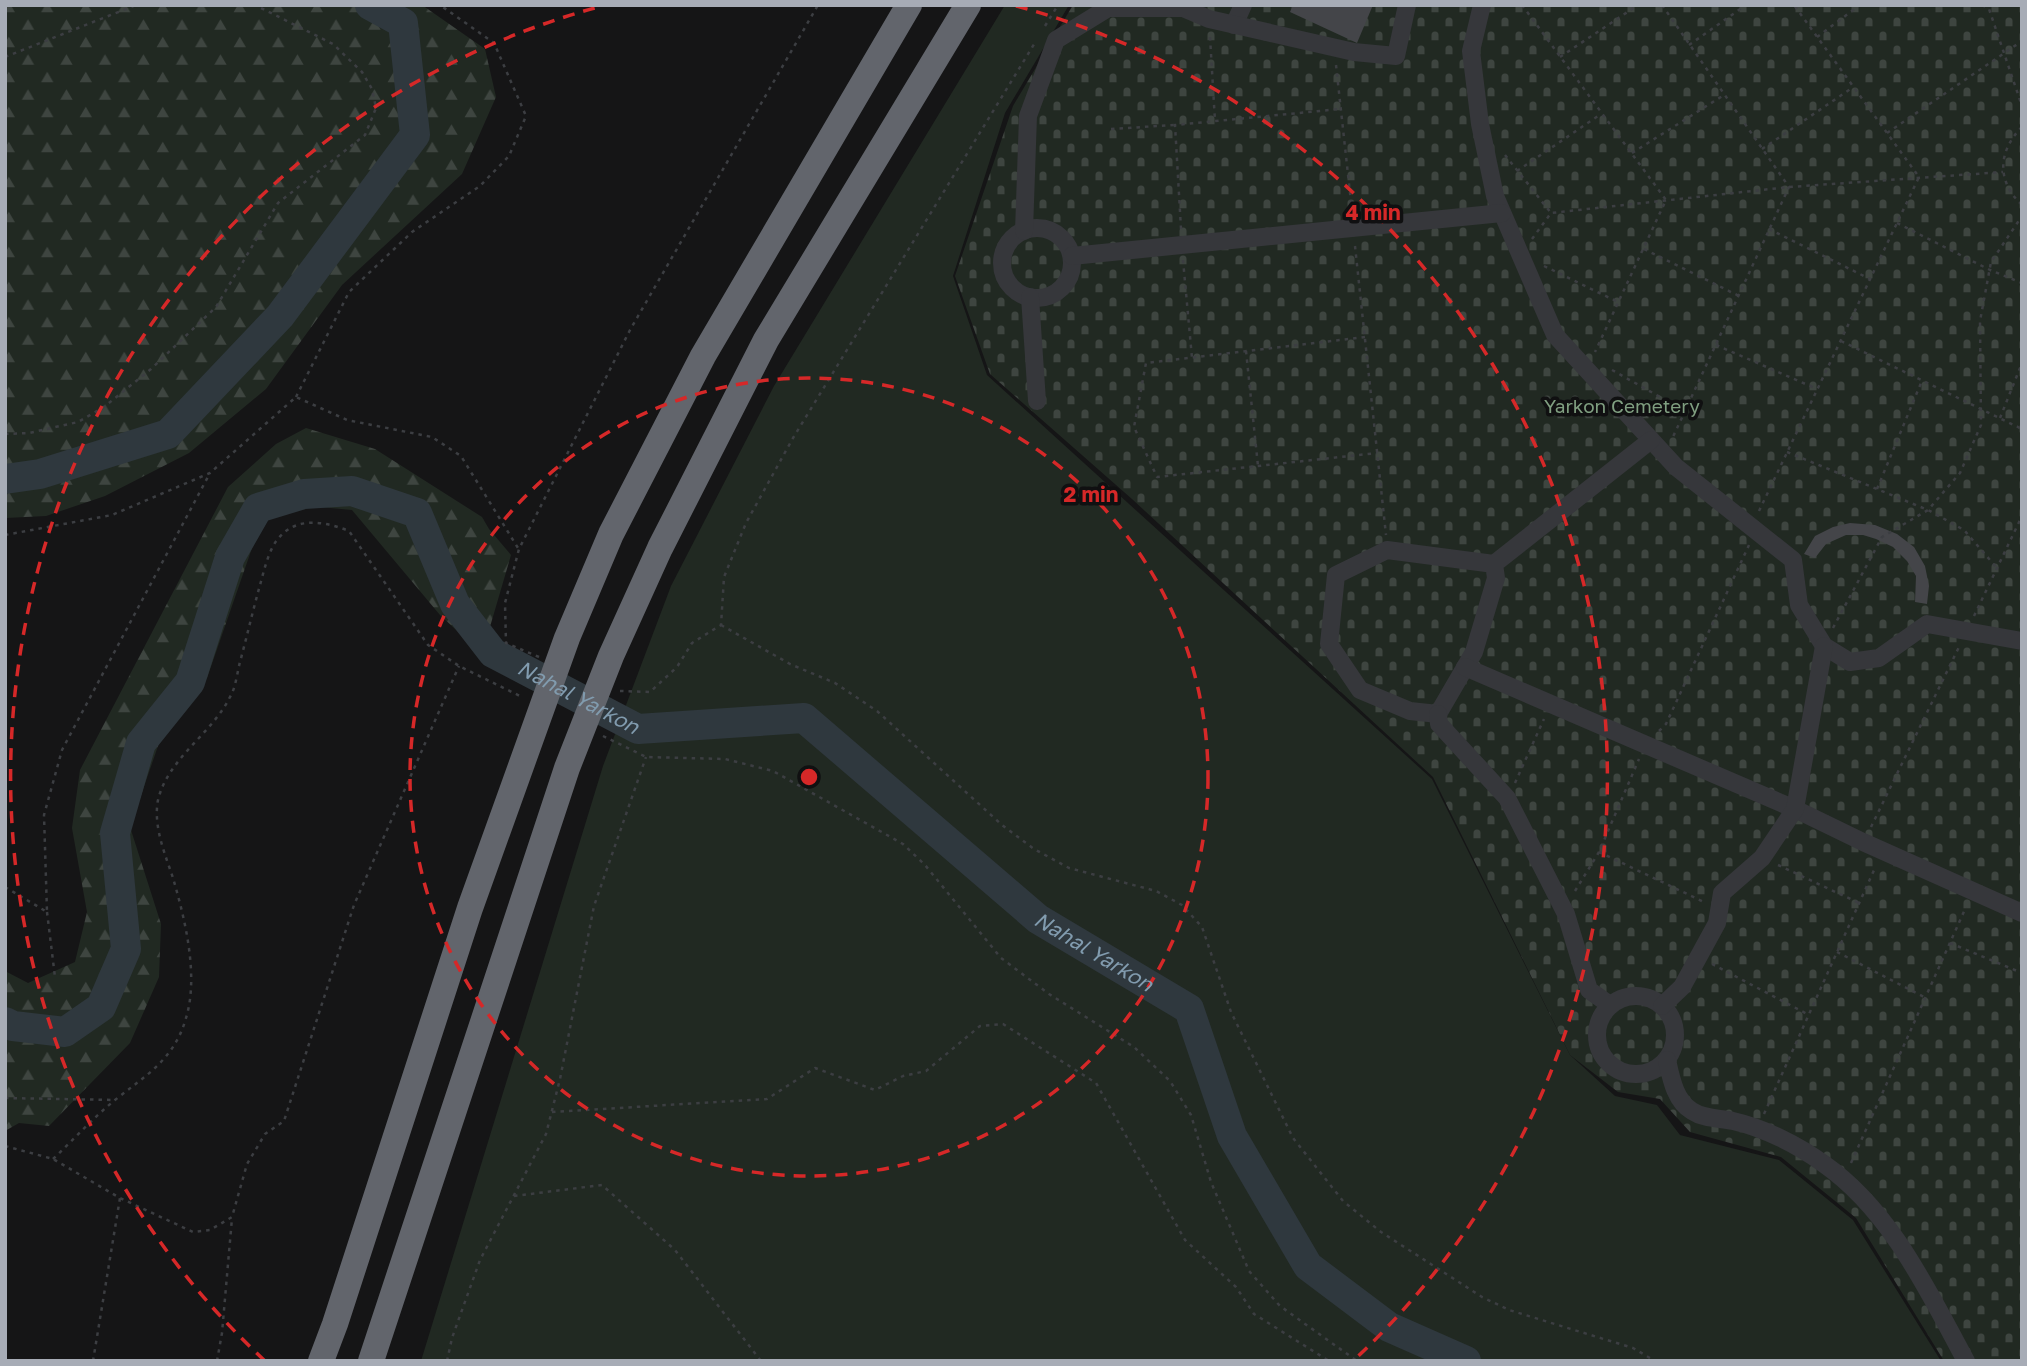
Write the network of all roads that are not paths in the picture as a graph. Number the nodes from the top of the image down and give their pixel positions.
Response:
1 (909, 5) edge
2 (968, 5) edge
3 (1243, 5) edge
4 (1407, 5) edge
5 (1482, 5) edge
6 (1182, 7) edge
7 (1234, 25) junction
8 (1502, 213) junction
9 (1024, 231) junction
10 (1072, 256) junction
11 (1030, 297) junction
12 (1037, 401) dead end
13 (1651, 440) junction
14 (1494, 564) junction
15 (2022, 642) edge
16 (1824, 646) junction
17 (1465, 667) junction
18 (1438, 714) junction
19 (1795, 809) junction
20 (2022, 914) edge
21 (1610, 1005) junction
22 (1662, 1006) junction
23 (1667, 1060) junction
24 (321, 1361) edge
25 (371, 1361) edge
26 (1966, 1361) edge

1 - 24 highway
2 - 25 highway
3 - 7 lane
4 - 7 lane
5 - 8 lane
6 - 7 lane
6 - 9 lane
8 - 10 lane
8 - 13 lane
9 - 10 lane
9 - 11 lane
10 - 11 lane
11 - 12 lane
13 - 14 lane
13 - 16 lane
14 - 17 lane
14 - 18 lane
15 - 16 lane
16 - 19 lane
17 - 18 lane
17 - 19 lane
18 - 21 lane
19 - 20 lane
19 - 22 lane
21 - 22 lane
21 - 23 lane
22 - 23 lane
23 - 26 lane

